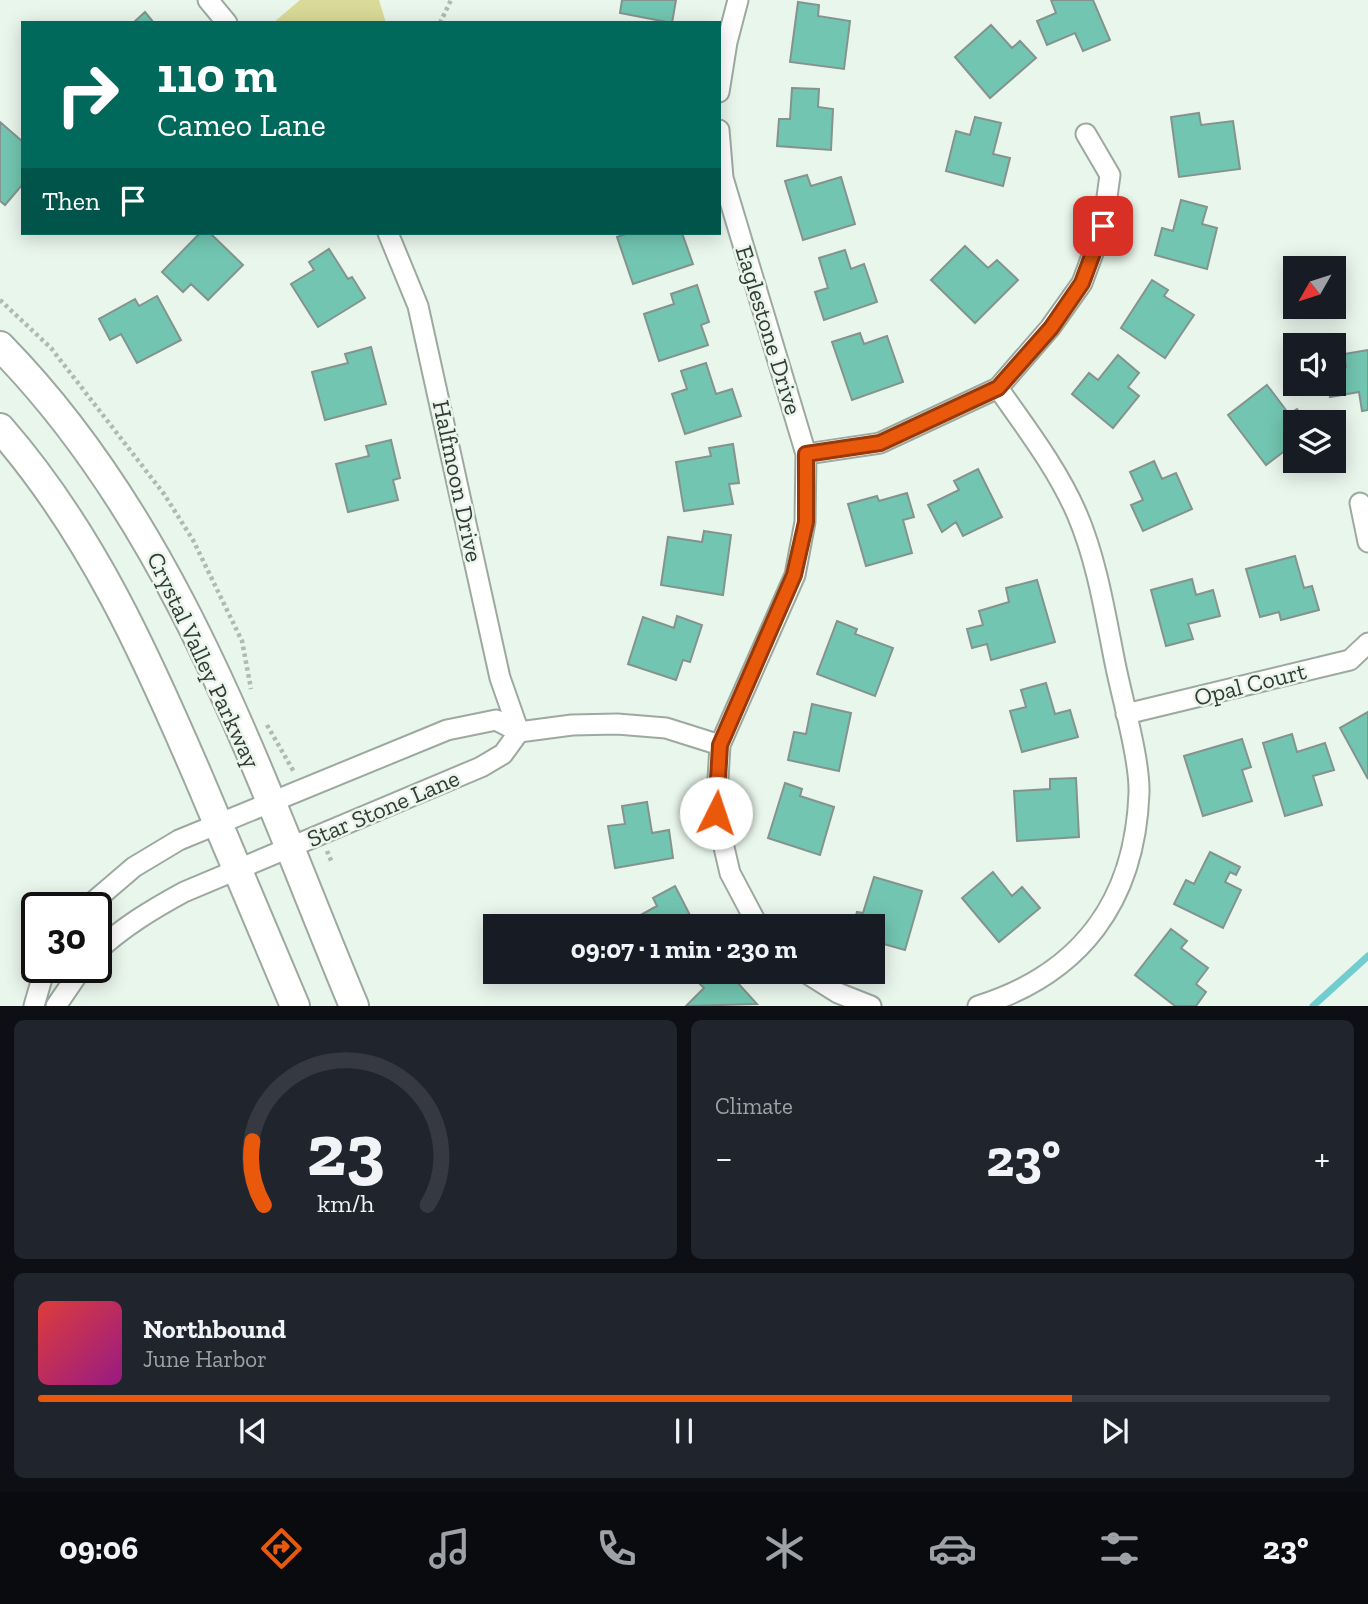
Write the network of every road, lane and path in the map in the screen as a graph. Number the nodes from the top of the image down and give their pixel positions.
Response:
1 (208, 0) edge
2 (451, 0) edge
3 (738, 0) edge
4 (225, 21) edge
5 (441, 21) edge
6 (721, 79) edge
7 (1086, 134) dead end
8 (721, 154) edge
9 (389, 235) edge
10 (0, 346) edge
11 (998, 388) junction
12 (0, 428) edge
13 (806, 454) junction
14 (1360, 503) dead end
15 (1368, 542) edge
16 (1368, 643) edge
17 (1126, 713) junction
18 (519, 732) junction
19 (720, 745) junction
20 (270, 803) junction
21 (217, 822) junction
22 (288, 848) junction
23 (237, 869) junction
24 (105, 892) edge
25 (752, 914) edge
26 (112, 937) edge
27 (41, 983) edge
28 (72, 983) edge
29 (824, 984) edge
30 (34, 1006) edge
31 (56, 1006) edge
32 (295, 1006) edge
33 (354, 1006) edge
34 (871, 1006) edge
35 (978, 1006) edge

1 - 4 street
2 - 5 path
3 - 6 street
7 - 11 street
8 - 13 street, Eaglestone Drive
9 - 18 street, Halfmoon Drive
10 - 20 main road, Crystal Valley Parkway
11 - 13 street
11 - 17 street
12 - 21 main road
13 - 19 street, Eaglestone Drive
14 - 15 street
16 - 17 street, Opal Court
17 - 35 street
18 - 19 street, Star Stone Lane
18 - 20 street, Star Stone Lane
18 - 22 street, Star Stone Lane
19 - 25 street, Eaglestone Drive
20 - 21 street, Star Stone Lane
20 - 22 main road, Crystal Valley Parkway
21 - 23 main road
21 - 24 street, Star Stone Lane
22 - 23 street, Star Stone Lane
22 - 33 main road, Crystal Valley Parkway
23 - 26 street, Star Stone Lane
23 - 32 main road
27 - 30 street
28 - 31 street
29 - 34 street

